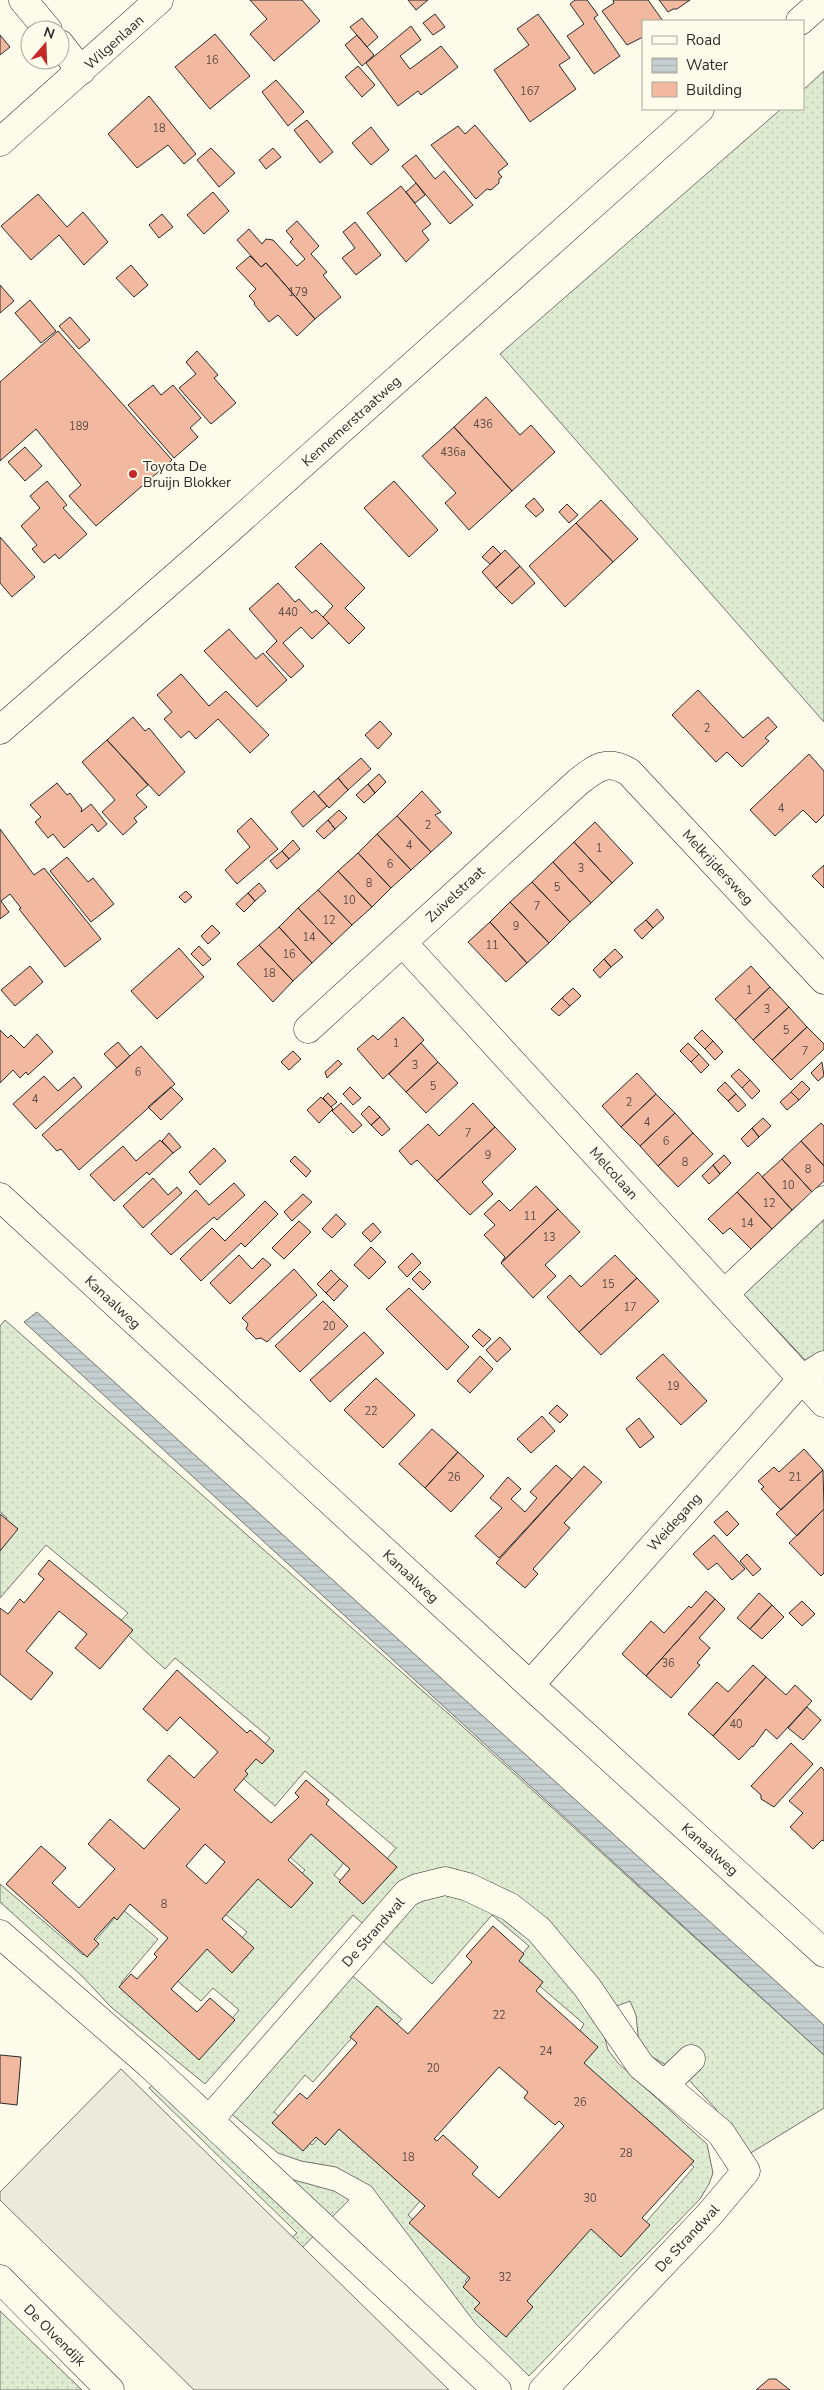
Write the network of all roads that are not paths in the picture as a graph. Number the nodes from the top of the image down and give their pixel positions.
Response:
1 (24, 0) edge
2 (160, 0) edge
3 (824, 0) edge
4 (40, 20) edge
5 (801, 20) edge
6 (70, 57) edge
7 (81, 71) junction
8 (699, 110) edge
9 (0, 142) edge
10 (0, 730) edge
11 (606, 765) joint
12 (403, 943) junction
13 (824, 980) edge
14 (308, 1029) dead end
15 (0, 1197) edge
16 (824, 1200) edge
17 (724, 1294) junction
18 (813, 1372) edge
19 (824, 1403) edge
20 (530, 1685) junction
21 (0, 1934) edge
22 (824, 1952) edge
23 (691, 2059) dead end
24 (664, 2085) junction
25 (210, 2119) junction
26 (0, 2279) edge
27 (110, 2390) edge
28 (498, 2390) edge
29 (543, 2390) edge

1 - 4 street
2 - 7 street, Wilgenlaan
3 - 5 street
6 - 7 street
7 - 9 street, Wilgenlaan
8 - 10 street, Kennemerstraatweg
11 - 12 street, Zuivelstraat
11 - 13 street, Melkrijdersweg
12 - 14 street, Zuivelstraat
12 - 17 street, Melcolaan
15 - 20 street, Kanaalweg
16 - 17 street
17 - 18 street, Melcolaan
18 - 19 street, Melcolaan
18 - 20 street, Weidegang
20 - 22 street, Kanaalweg
21 - 25 street
23 - 24 street
24 - 25 street, De Strandwal
24 - 29 street, De Strandwal
25 - 28 street
26 - 27 street, De Olvendijk

